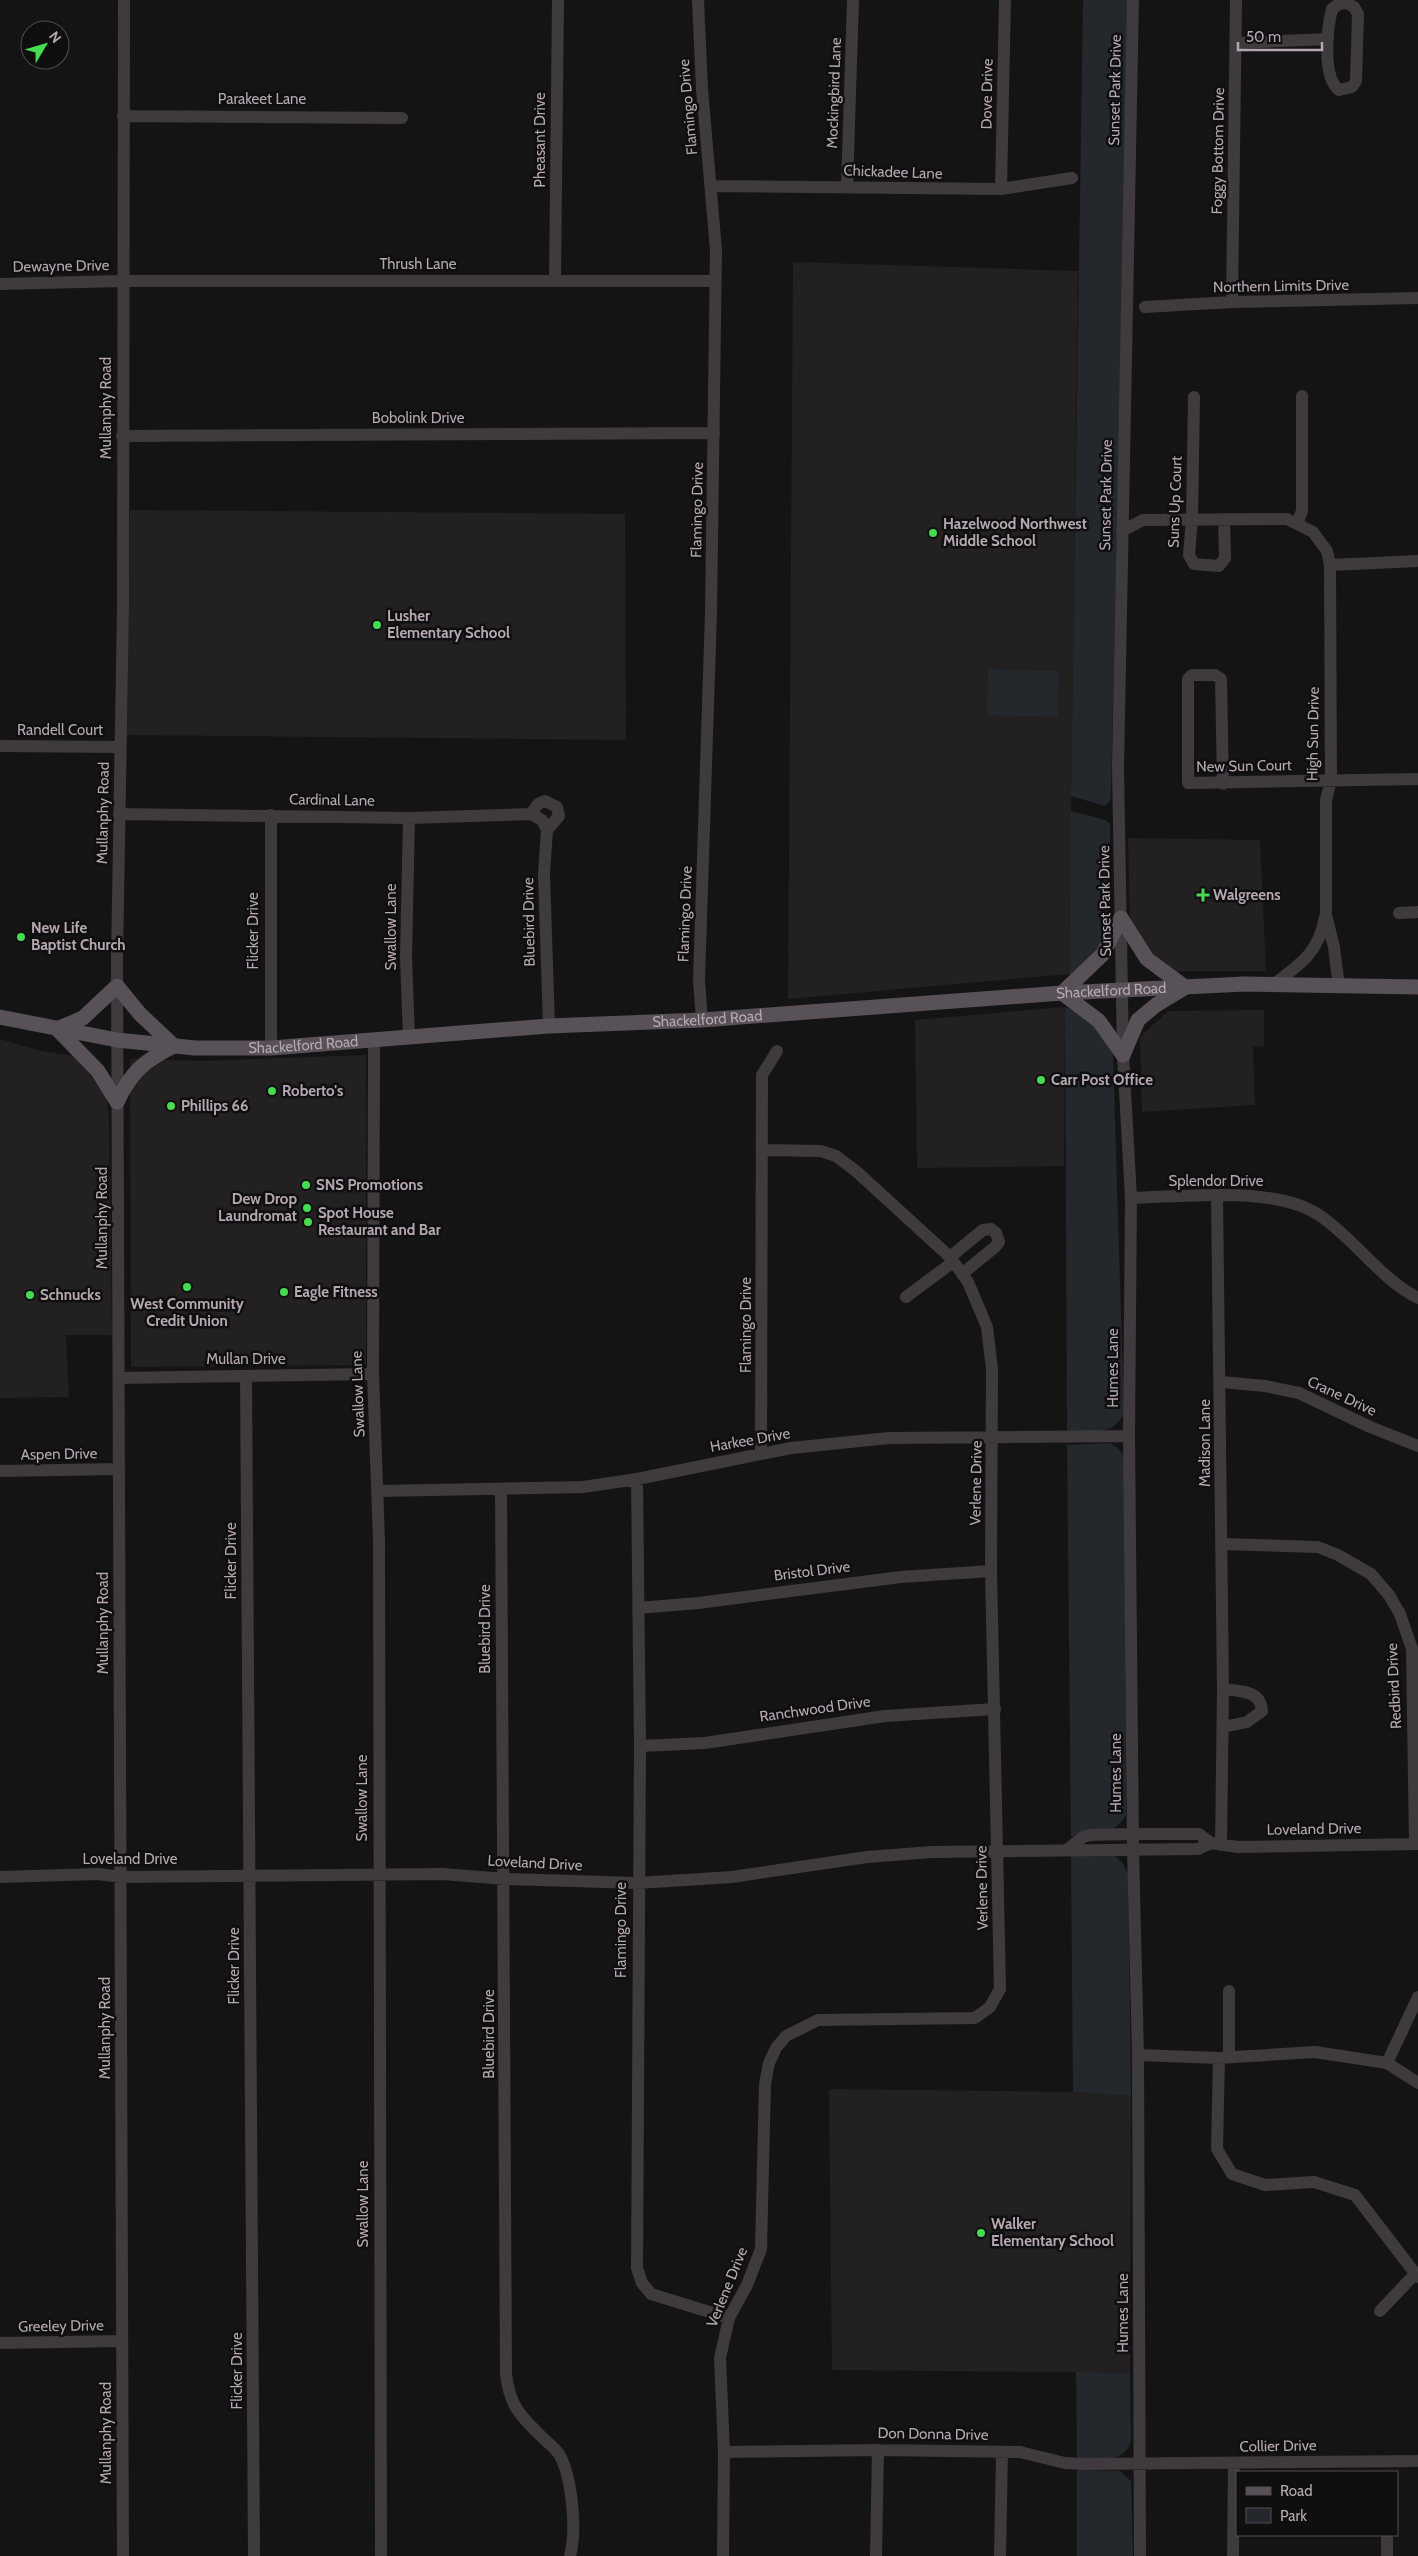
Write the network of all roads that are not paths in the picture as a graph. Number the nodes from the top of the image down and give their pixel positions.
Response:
1 (124, 0) edge
2 (558, 0) edge
3 (698, 0) edge
4 (853, 0) edge
5 (1005, 0) edge
6 (1133, 0) edge
7 (1236, 0) edge
8 (1328, 39) junction
9 (1237, 43) junction
10 (123, 116) junction
11 (402, 118) dead end
12 (1072, 178) dead end
13 (711, 186) junction
14 (847, 187) junction
15 (1001, 189) junction
16 (556, 280) junction
17 (122, 281) junction
18 (714, 281) junction
19 (0, 284) edge
20 (1418, 298) edge
21 (1232, 302) junction
22 (1145, 306) dead end
23 (1302, 396) dead end
24 (1194, 397) dead end
25 (714, 434) junction
26 (122, 436) junction
27 (1192, 519) junction
28 (1224, 519) junction
29 (1297, 524) junction
30 (1122, 531) junction
31 (1418, 561) edge
32 (1330, 565) junction
33 (0, 746) edge
34 (120, 747) junction
35 (1418, 779) edge
36 (1331, 780) junction
37 (1223, 784) junction
38 (119, 814) junction
39 (271, 815) junction
40 (409, 818) junction
41 (540, 821) joint
42 (1418, 912) edge
43 (1399, 913) dead end
44 (1326, 915) junction
45 (1121, 918) junction
46 (1274, 984) junction
47 (117, 986) junction
48 (1186, 987) junction
49 (1338, 987) junction
50 (1418, 987) edge
51 (1123, 990) junction
52 (1062, 993) junction
53 (0, 1017) edge
54 (702, 1020) junction
55 (549, 1026) junction
56 (57, 1029) junction
57 (409, 1037) junction
58 (117, 1040) junction
59 (374, 1041) junction
60 (174, 1046) junction
61 (271, 1048) junction
62 (777, 1051) dead end
63 (1123, 1055) junction
64 (117, 1102) junction
65 (763, 1150) junction
66 (1217, 1196) junction
67 (1131, 1198) junction
68 (952, 1259) junction
69 (962, 1274) junction
70 (906, 1297) dead end
71 (1418, 1298) edge
72 (373, 1374) junction
73 (246, 1376) junction
74 (118, 1378) junction
75 (1221, 1382) junction
76 (993, 1436) junction
77 (1129, 1436) junction
78 (1418, 1446) edge
79 (761, 1454) junction
80 (119, 1469) junction
81 (0, 1471) edge
82 (636, 1479) junction
83 (501, 1489) junction
84 (378, 1491) junction
85 (1221, 1544) junction
86 (991, 1571) junction
87 (638, 1608) junction
88 (1223, 1690) junction
89 (995, 1709) junction
90 (1222, 1727) junction
91 (640, 1746) junction
92 (1132, 1834) junction
93 (1216, 1844) junction
94 (1416, 1844) edge
95 (1133, 1849) junction
96 (1067, 1850) junction
97 (998, 1851) junction
98 (378, 1874) junction
99 (250, 1875) junction
100 (0, 1877) edge
101 (121, 1877) junction
102 (505, 1879) junction
103 (637, 1883) junction
104 (1229, 1991) dead end
105 (1418, 1997) edge
106 (1138, 2055) junction
107 (1224, 2058) junction
108 (1387, 2063) junction
109 (1418, 2083) edge
110 (1416, 2276) edge
111 (1380, 2310) dead end
112 (729, 2318) junction
113 (122, 2341) junction
114 (0, 2343) edge
115 (878, 2450) junction
116 (724, 2452) junction
117 (1002, 2452) junction
118 (1418, 2461) edge
119 (1234, 2463) junction
120 (1139, 2464) junction
121 (1386, 2467) edge
122 (1387, 2536) edge
123 (123, 2556) edge
124 (254, 2556) edge
125 (381, 2556) edge
126 (570, 2556) edge
127 (723, 2556) edge
128 (876, 2556) edge
129 (1000, 2556) edge
130 (1140, 2556) edge
131 (1233, 2556) edge
132 (1387, 2556) edge

1 - 10 street, Mullanphy Road
2 - 16 street, Pheasant Drive
3 - 13 street, Flamingo Drive
4 - 14 street, Mockingbird Lane
5 - 15 street, Dove Drive
6 - 30 street, Sunset Park Drive
7 - 9 street, Foggy Bottom Drive
8 - 8 street
8 - 9 street
9 - 21 street, Foggy Bottom Drive
10 - 11 street, Parakeet Lane
10 - 17 street, Mullanphy Road
12 - 15 street, Chickadee Lane
13 - 14 street, Chickadee Lane
13 - 18 street, Flamingo Drive
14 - 15 street, Chickadee Lane
16 - 17 street, Thrush Lane
16 - 18 street, Thrush Lane
17 - 19 street, Dewayne Drive
17 - 26 street, Mullanphy Road
18 - 25 street, Flamingo Drive
20 - 21 street, Northern Limits Drive
21 - 22 street, Northern Limits Drive
23 - 29 street
24 - 27 street, Suns Up Court
25 - 26 street, Bobolink Drive
25 - 54 street, Flamingo Drive
26 - 34 street, Mullanphy Road
27 - 28 street, High Sun Drive
27 - 28 street, Suns Up Court
27 - 30 street, High Sun Drive
28 - 29 street, High Sun Drive
29 - 32 street, High Sun Drive
30 - 45 street, Sunset Park Drive
31 - 32 street
32 - 36 street, High Sun Drive
33 - 34 street, Randell Court
34 - 38 street, Mullanphy Road
35 - 36 street, New Sun Court
36 - 37 street, New Sun Court
36 - 44 street, High Sun Drive
37 - 37 street, New Sun Court
38 - 39 street, Cardinal Lane
38 - 47 street, Mullanphy Road
39 - 40 street, Cardinal Lane
39 - 61 street, Flicker Drive
40 - 41 street, Cardinal Lane
40 - 57 street, Swallow Lane
41 - 55 street, Bluebird Drive
42 - 43 street
44 - 46 street
44 - 49 street, High Sun Drive
45 - 48 main road
45 - 51 street, Sunset Park Drive
45 - 52 main road
46 - 48 main road, Shackelford Road
46 - 49 main road, Shackelford Road
47 - 56 main road
47 - 58 street, Mullanphy Road
47 - 60 main road
48 - 51 main road, Shackelford Road
48 - 63 main road
49 - 50 main road, Shackelford Road
51 - 52 main road, Shackelford Road
51 - 63 street, Humes Lane
52 - 54 main road, Shackelford Road
52 - 63 main road
53 - 56 main road, Shackelford Road
54 - 55 main road, Shackelford Road
55 - 57 main road, Shackelford Road
56 - 58 main road, Shackelford Road
56 - 64 main road
57 - 59 main road, Shackelford Road
58 - 60 main road, Shackelford Road
58 - 64 street, Mullanphy Road
59 - 61 main road, Shackelford Road
59 - 72 street, Swallow Lane
60 - 61 main road, Shackelford Road
60 - 64 main road
62 - 65 street, Flamingo Drive
63 - 67 street, Humes Lane
64 - 74 street, Mullanphy Road
65 - 68 street, Verlene Drive
65 - 79 street, Flamingo Drive
66 - 67 street, Splendor Drive
66 - 71 street, Splendor Drive
66 - 75 street, Madison Lane
67 - 77 street, Humes Lane
68 - 69 street, Verlene Drive
68 - 69 street
68 - 70 street
69 - 76 street, Verlene Drive
72 - 73 street, Mullan Drive
72 - 84 street, Swallow Lane
73 - 74 street, Mullan Drive
73 - 99 street, Flicker Drive
74 - 80 street, Mullanphy Road
75 - 78 street, Crane Drive
75 - 85 street, Madison Lane
76 - 77 street, Harkee Drive
76 - 79 street, Harkee Drive
76 - 86 street, Verlene Drive
77 - 92 street, Humes Lane
79 - 82 street, Harkee Drive
80 - 81 street, Aspen Drive
80 - 101 street, Mullanphy Road
82 - 83 street, Harkee Drive
82 - 87 street, Flamingo Drive
83 - 84 street, Harkee Drive
83 - 102 street, Bluebird Drive
84 - 98 street, Swallow Lane
85 - 88 street, Madison Lane
85 - 94 street, Redbird Drive
86 - 87 street, Bristol Drive
86 - 89 street, Verlene Drive
87 - 91 street, Flamingo Drive
88 - 90 street, Madison Lane
88 - 90 street
89 - 91 street, Ranchwood Drive
89 - 97 street, Verlene Drive
90 - 93 street, Madison Lane
91 - 103 street, Flamingo Drive
92 - 93 street, Loveland Drive
92 - 95 street, Humes Lane
92 - 96 street, Loveland Drive
93 - 94 street, Loveland Drive
93 - 95 street, Loveland Drive
95 - 96 street, Loveland Drive
95 - 106 street, Humes Lane
96 - 97 street, Loveland Drive
97 - 103 street, Loveland Drive
97 - 112 street, Verlene Drive
98 - 99 street, Loveland Drive
98 - 102 street, Loveland Drive
98 - 125 street, Swallow Lane
99 - 101 street, Loveland Drive
99 - 124 street, Flicker Drive
100 - 101 street, Loveland Drive
101 - 113 street, Mullanphy Road
102 - 103 street, Loveland Drive
102 - 126 street, Bluebird Drive
103 - 112 street, Flamingo Drive
104 - 107 street
105 - 108 street
106 - 107 street
106 - 120 street, Humes Lane
107 - 108 street
107 - 110 street
108 - 109 street
110 - 111 street
112 - 116 street, Verlene Drive
113 - 114 street, Greeley Drive
113 - 123 street, Mullanphy Road
115 - 116 street, Don Donna Drive
115 - 117 street, Don Donna Drive
115 - 128 street
116 - 127 street, Verlene Drive
117 - 120 street, Don Donna Drive
117 - 129 street
118 - 121 street, Collier Drive
119 - 120 street, Collier Drive
119 - 121 street, Collier Drive
119 - 131 street
120 - 130 street, Humes Lane
122 - 132 street

